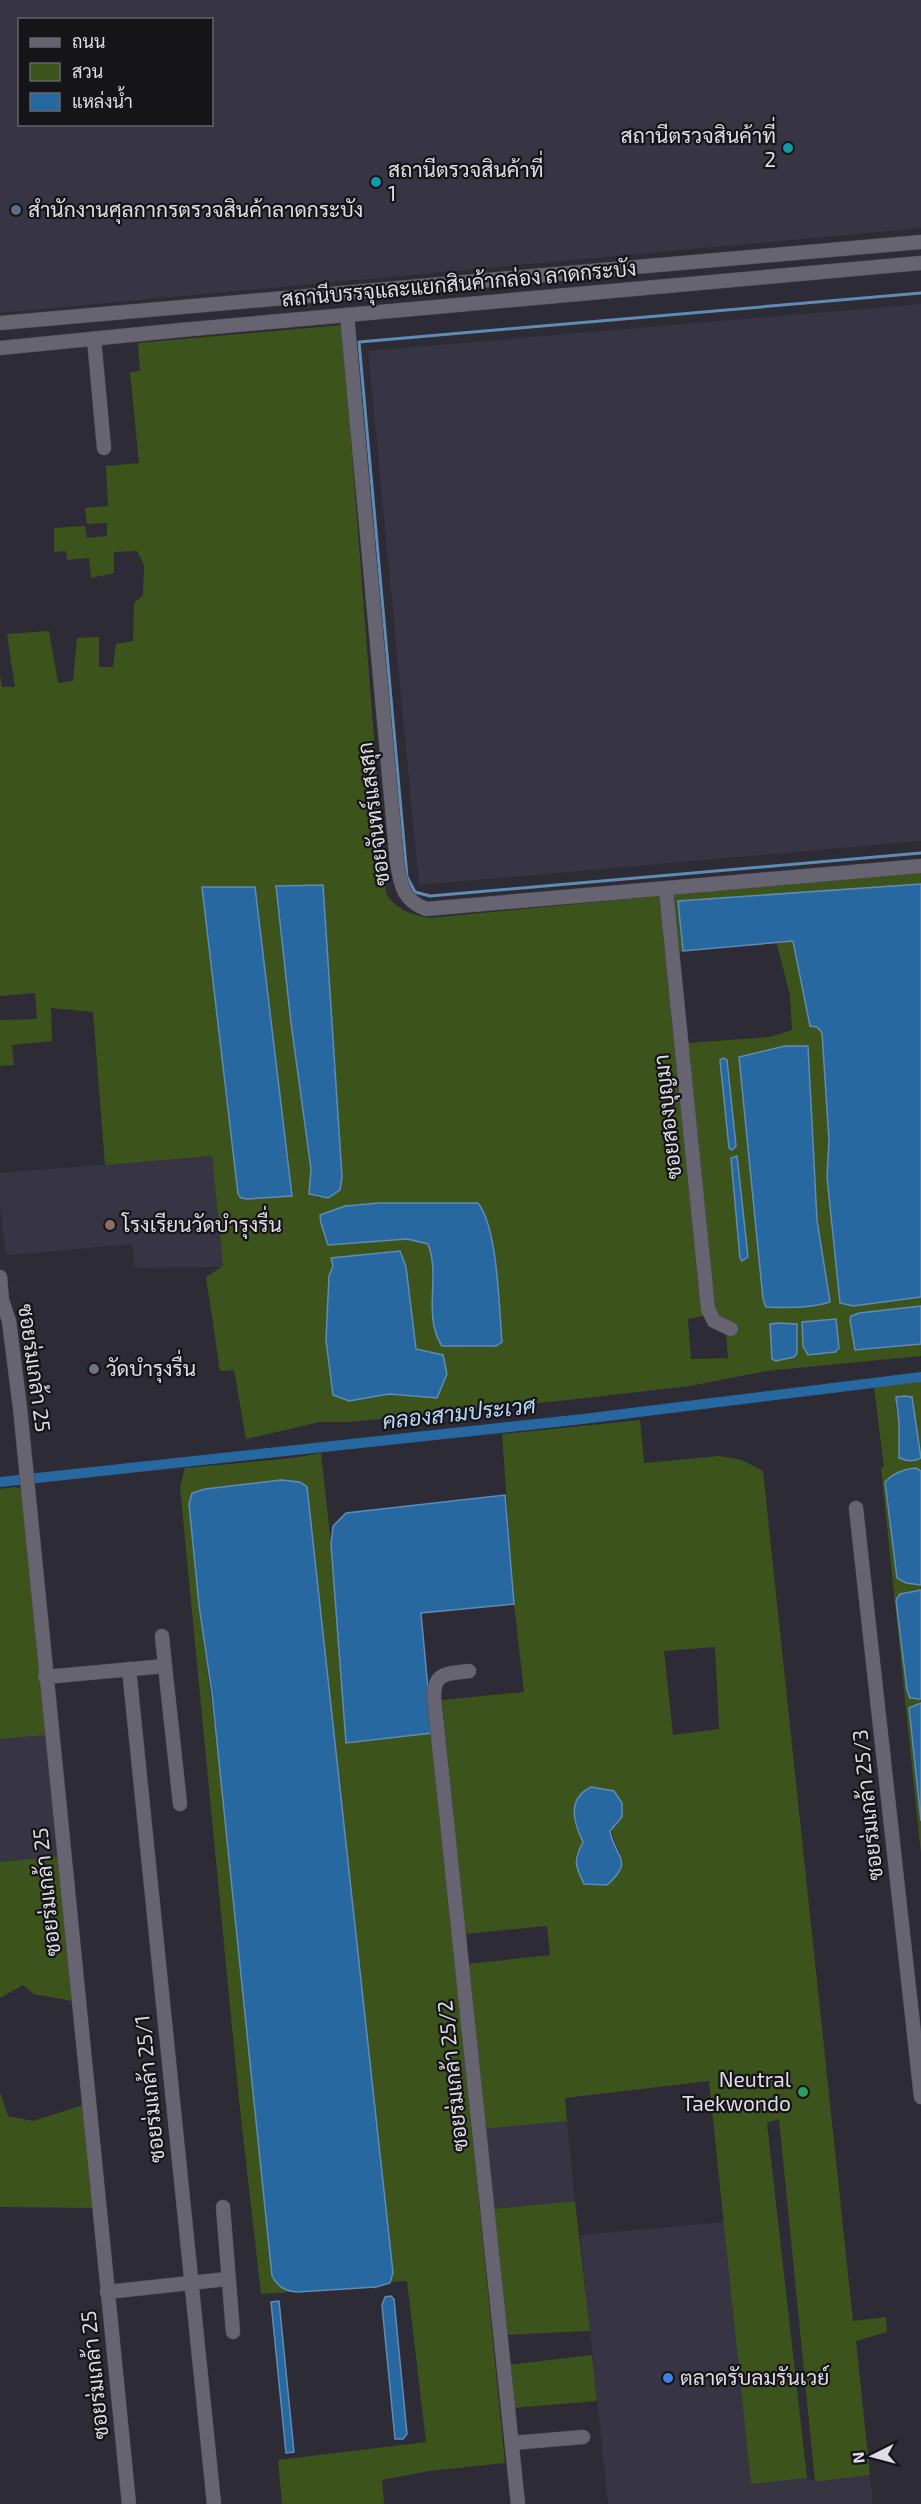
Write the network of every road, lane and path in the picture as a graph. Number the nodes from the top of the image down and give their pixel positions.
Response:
1 (921, 242) edge
2 (921, 263) edge
3 (240, 303) junction
4 (347, 315) junction
5 (0, 323) edge
6 (242, 325) junction
7 (94, 339) junction
8 (0, 348) edge
9 (104, 448) dead end
10 (921, 866) edge
11 (666, 890) junction
12 (0, 1277) edge
13 (1, 1293) edge
14 (731, 1329) dead end
15 (856, 1508) dead end
16 (162, 1636) dead end
17 (165, 1666) junction
18 (129, 1669) junction
19 (469, 1671) dead end
20 (45, 1677) junction
21 (180, 1804) dead end
22 (921, 2097) edge
23 (223, 2207) dead end
24 (227, 2279) junction
25 (191, 2284) junction
26 (107, 2292) junction
27 (233, 2332) dead end
28 (583, 2437) dead end
29 (512, 2443) junction
30 (129, 2504) edge
31 (214, 2504) edge
32 (518, 2504) edge

1 - 3 street, สถานีบรรจุและแยกสินค้ากล่อง ลาดกระบัง
2 - 4 street, สถานีบรรจุและแยกสินค้ากล่อง ลาดกระบัง
3 - 5 street, สถานีบรรจุและแยกสินค้ากล่อง ลาดกระบัง
3 - 6 street
4 - 6 street, สถานีบรรจุและแยกสินค้ากล่อง ลาดกระบัง
4 - 11 street, ซอยจันทร์แสงสุก
6 - 7 street, สถานีบรรจุและแยกสินค้ากล่อง ลาดกระบัง
7 - 8 street, สถานีบรรจุและแยกสินค้ากล่อง ลาดกระบัง
7 - 9 street
10 - 11 street, ซอยจันทร์แสงสุก
11 - 14 street, ซอยสองบุญมา
12 - 13 street, ซอยร่มเกล้า 25
13 - 20 street, ซอยร่มเกล้า 25
15 - 22 street, ซอยร่มเกล้า 25/3
16 - 17 street
17 - 18 street
17 - 21 street
18 - 20 street
18 - 25 street, ซอยร่มเกล้า 25/1
19 - 29 street, ซอยร่มเกล้า 25/2
20 - 26 street, ซอยร่มเกล้า 25
23 - 24 street
24 - 25 street
24 - 27 street
25 - 26 street
25 - 31 street, ซอยร่มเกล้า 25/1
26 - 30 street, ซอยร่มเกล้า 25
28 - 29 street
29 - 32 street, ซอยร่มเกล้า 25/2

